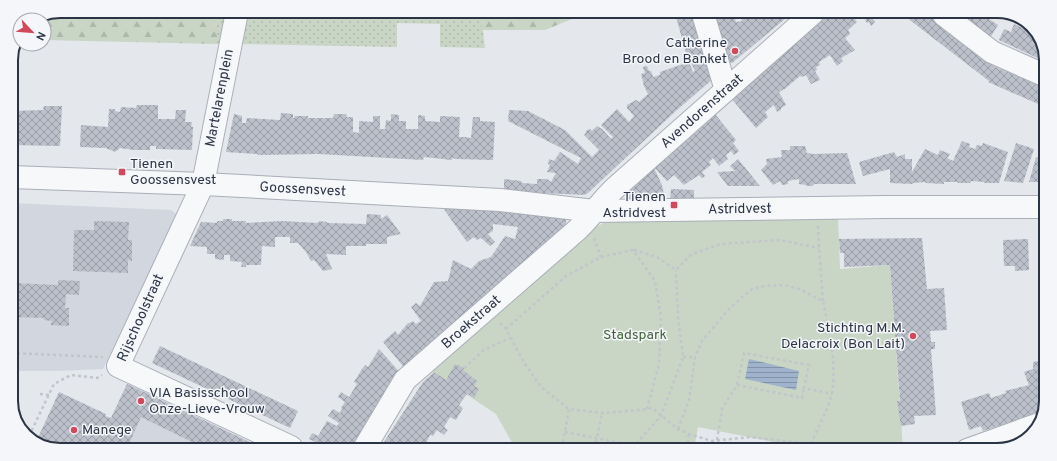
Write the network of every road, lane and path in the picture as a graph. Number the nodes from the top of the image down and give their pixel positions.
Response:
1 (236, 18) edge
2 (705, 18) edge
3 (807, 18) edge
4 (948, 18) edge
5 (1039, 73) edge
6 (726, 90) junction
7 (18, 177) edge
8 (203, 184) junction
9 (1039, 194) edge
10 (886, 207) junction
11 (1039, 207) edge
12 (818, 208) junction
13 (594, 211) junction
14 (819, 248) junction
15 (633, 250) junction
16 (676, 270) junction
17 (823, 301) junction
18 (510, 338) junction
19 (18, 354) edge
20 (683, 357) junction
21 (695, 357) junction
22 (120, 362) junction
23 (464, 368) dead end
24 (737, 385) junction
25 (804, 388) junction
26 (40, 394) dead end
27 (832, 394) junction
28 (49, 395) junction
29 (647, 408) junction
30 (570, 409) junction
31 (602, 413) junction
32 (662, 416) junction
33 (1029, 428) edge
34 (678, 429) junction
35 (31, 432) edge
36 (565, 432) junction
37 (689, 434) junction
38 (597, 438) junction
39 (717, 440) junction
40 (283, 443) edge
41 (367, 443) edge
42 (563, 443) edge
43 (596, 443) edge
44 (629, 443) edge
45 (636, 443) edge
46 (688, 443) edge
47 (802, 443) edge
48 (811, 443) edge
49 (986, 443) edge

1 - 8 street, Martelarenplein
2 - 6 street
3 - 6 street, Avendorenstraat
4 - 5 street
6 - 13 street, Avendorenstraat
7 - 8 street, Goossensvest
8 - 13 street, Goossensvest
8 - 22 street, Rijschoolstraat
9 - 10 street
10 - 11 street, Astridvest
10 - 12 street, Astridvest
12 - 13 street, Astridvest
12 - 14 path
13 - 41 street, Broekstraat
14 - 16 path
14 - 17 path
15 - 16 path
15 - 18 path
15 - 29 path
16 - 20 path
17 - 21 path
17 - 27 path
18 - 23 path
18 - 30 path
19 - 22 path
20 - 21 path
20 - 32 path
21 - 34 path
22 - 28 path
22 - 40 street, Rijschoolstraat
24 - 25 path
24 - 25 path
24 - 39 path
25 - 27 path
26 - 28 path
27 - 48 path
28 - 35 path
29 - 31 path
29 - 32 path
30 - 31 path
30 - 36 path
31 - 38 path
32 - 34 path
32 - 45 path
33 - 49 street
34 - 37 path
36 - 38 path
36 - 42 path
37 - 39 path
37 - 46 path
38 - 43 path
38 - 44 path
39 - 47 path

